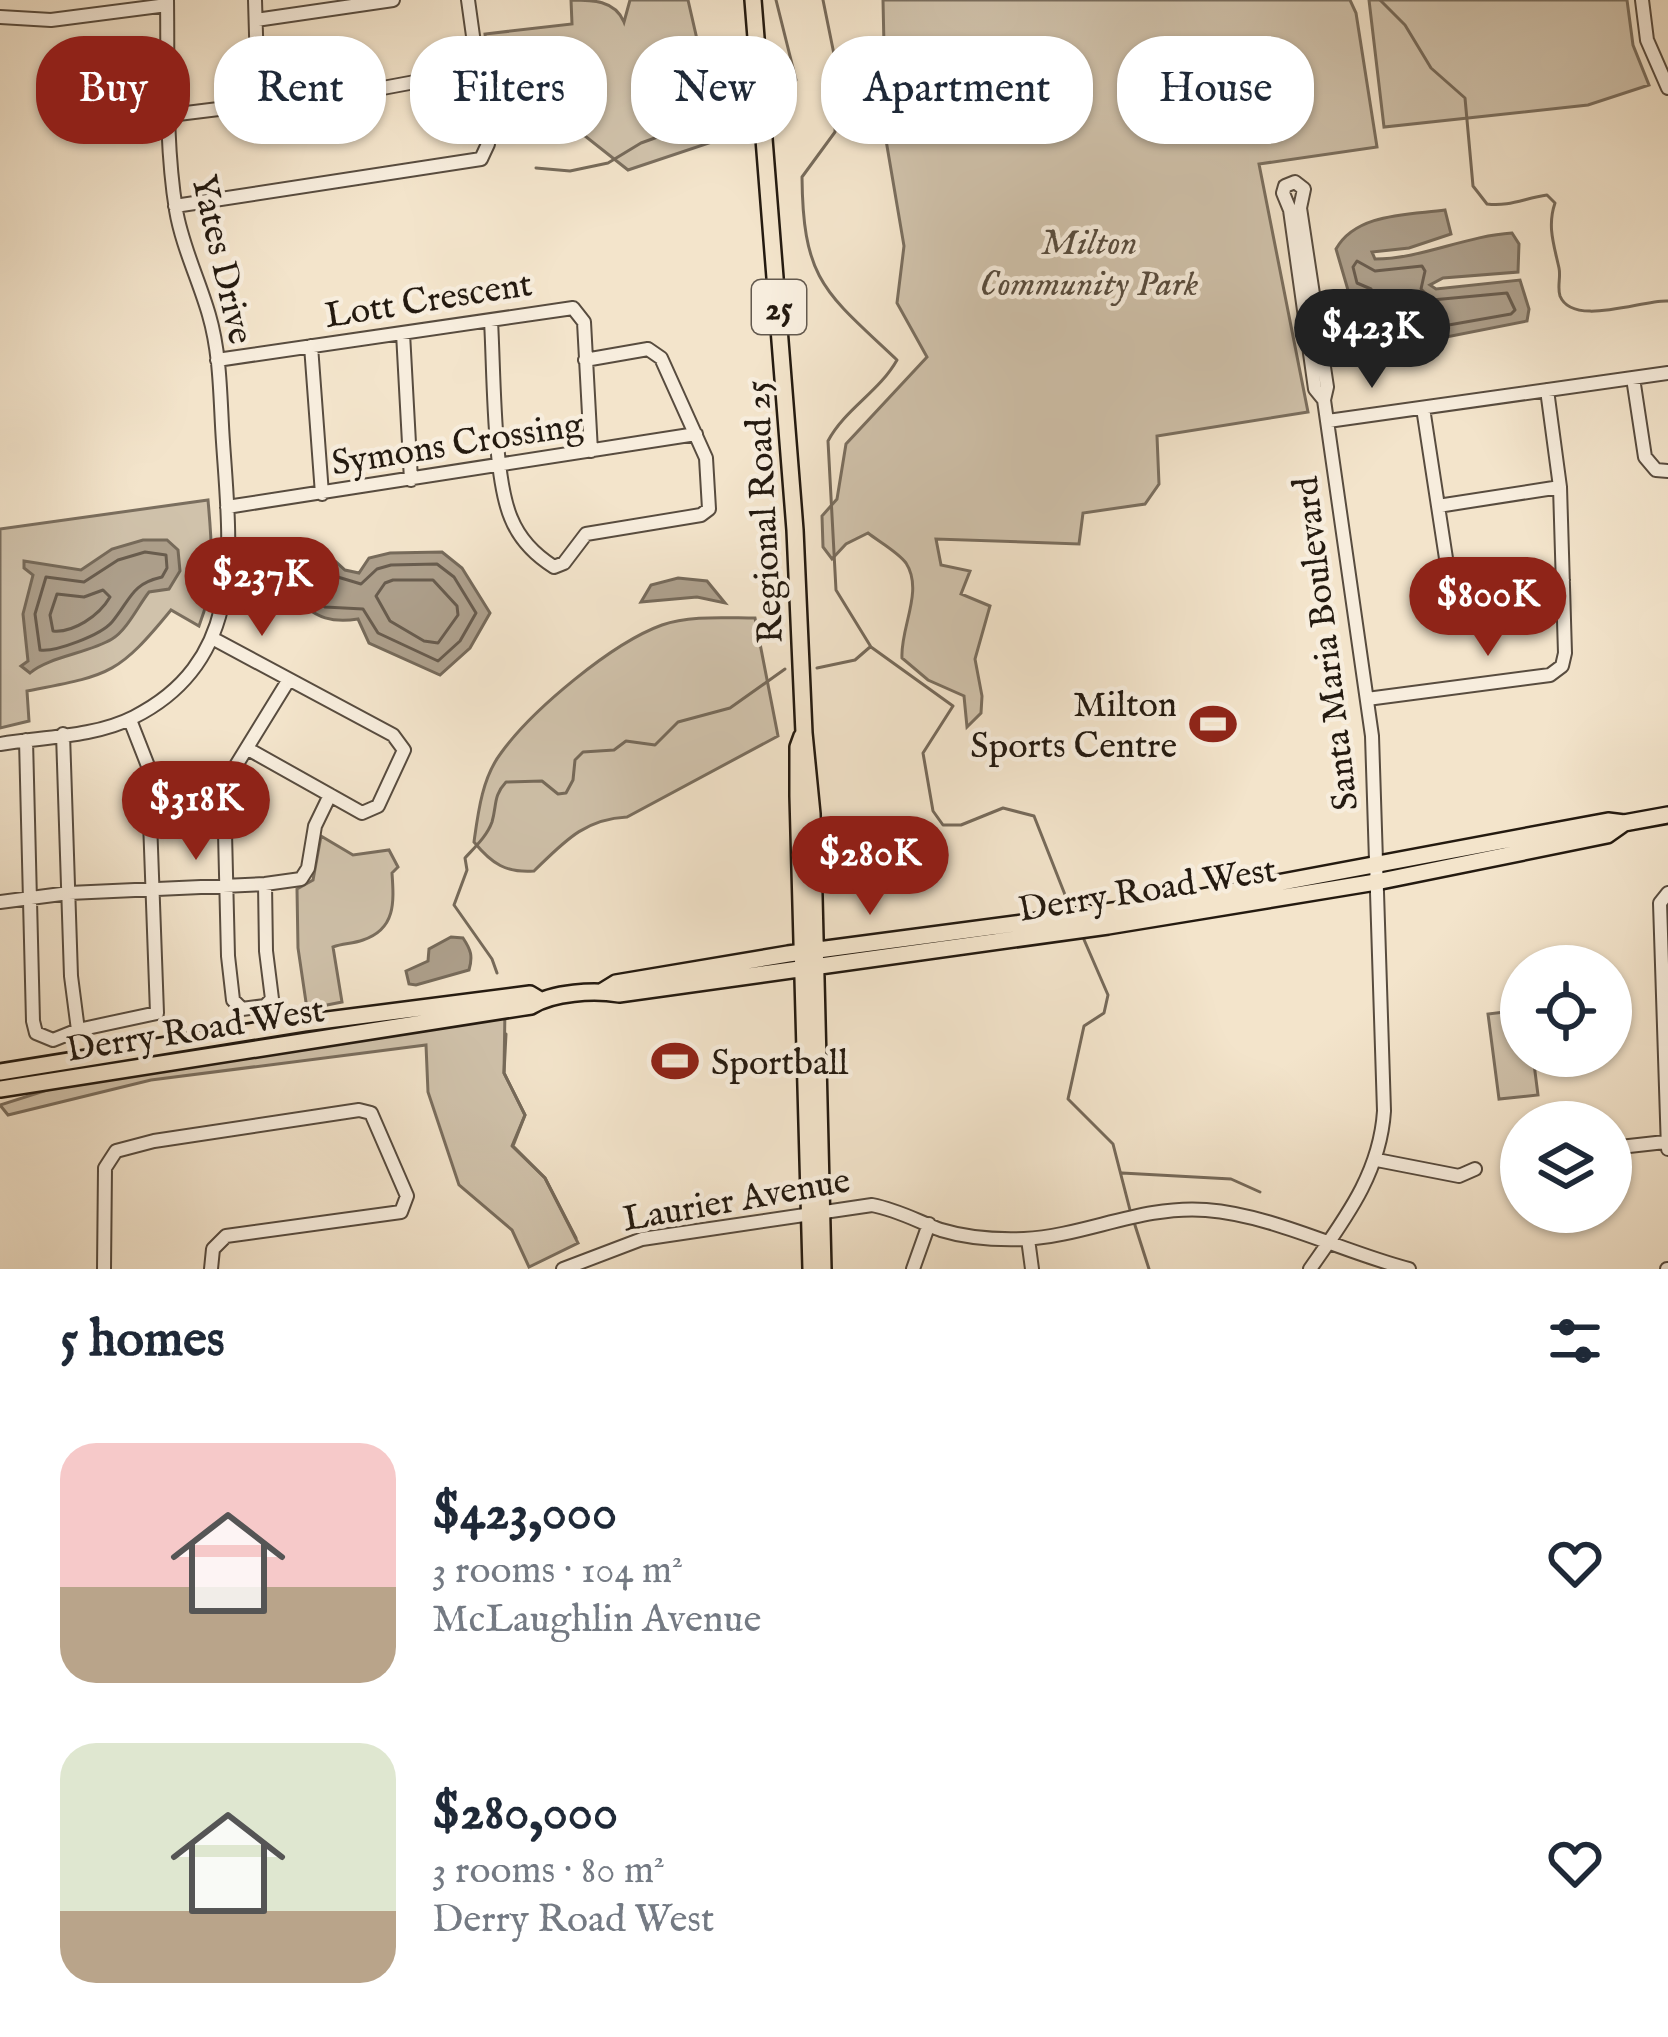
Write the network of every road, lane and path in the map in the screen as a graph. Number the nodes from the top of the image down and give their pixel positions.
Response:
1 (255, 0) edge
2 (393, 0) edge
3 (468, 0) edge
4 (753, 0) edge
5 (1642, 0) edge
6 (166, 2) edge
7 (0, 16) edge
8 (256, 20) junction
9 (167, 36) edge
10 (256, 36) edge
11 (473, 36) edge
12 (1668, 88) edge
13 (172, 144) edge
14 (488, 144) edge
15 (175, 206) junction
16 (491, 321) junction
17 (403, 333) junction
18 (311, 346) junction
19 (217, 360) junction
20 (585, 360) junction
21 (1668, 373) edge
22 (1633, 378) junction
23 (1547, 390) junction
24 (1324, 400) junction
25 (1423, 408) junction
26 (1328, 421) junction
27 (696, 434) junction
28 (591, 451) junction
29 (500, 467) junction
30 (1668, 471) edge
31 (412, 480) junction
32 (1560, 488) junction
33 (322, 494) junction
34 (1438, 506) junction
35 (227, 507) junction
36 (1563, 580) junction
37 (212, 638) junction
38 (288, 681) junction
39 (1366, 699) junction
40 (130, 720) junction
41 (63, 734) junction
42 (26, 740) junction
43 (0, 744) edge
44 (248, 749) junction
45 (330, 795) junction
46 (1668, 815) edge
47 (1377, 873) junction
48 (265, 884) junction
49 (228, 885) junction
50 (152, 890) junction
51 (69, 893) junction
52 (1668, 893) edge
53 (31, 897) junction
54 (0, 902) edge
55 (809, 960) junction
56 (540, 1000) junction
57 (78, 1030) junction
58 (0, 1072) edge
59 (0, 1090) edge
60 (1667, 1146) edge
61 (1632, 1147) edge
62 (1377, 1160) junction
63 (1475, 1169) dead end
64 (815, 1211) junction
65 (929, 1224) junction
66 (1028, 1239) junction
67 (1326, 1245) junction
68 (104, 1269) edge
69 (212, 1269) edge
70 (563, 1269) edge
71 (811, 1269) edge
72 (823, 1269) edge
73 (913, 1269) edge
74 (1032, 1269) edge
75 (1310, 1269) edge
76 (1409, 1269) edge

1 - 8 street
2 - 8 street
3 - 11 street
4 - 55 main road, Regional Road 25 / 25
5 - 12 street
6 - 7 street
6 - 9 street, Yates Drive
8 - 10 street
13 - 15 street, Yates Drive
14 - 15 street
15 - 19 street, Yates Drive
16 - 17 street, Lott Crescent
16 - 20 street, Lott Crescent
16 - 29 street
17 - 18 street, Lott Crescent
17 - 31 street
18 - 19 street, Lott Crescent
18 - 33 street
19 - 35 street, Yates Drive
20 - 27 street
20 - 28 street, Lott Crescent
21 - 22 street
22 - 23 street
22 - 30 street
23 - 25 street
23 - 32 street
24 - 24 street, Santa Maria Boulevard
24 - 26 street, Santa Maria Boulevard
25 - 26 street
25 - 34 street
26 - 39 street, Santa Maria Boulevard
27 - 28 street, Symons Crossing
27 - 29 street
28 - 29 street, Symons Crossing
29 - 31 street, Symons Crossing
31 - 33 street, Symons Crossing
32 - 34 street
32 - 36 street
33 - 35 street, Symons Crossing
34 - 36 street
35 - 37 street, Yates Drive
36 - 39 street
37 - 38 street
37 - 40 street, Yates Drive
38 - 44 street
38 - 45 street
39 - 47 street, Santa Maria Boulevard
40 - 41 street, Yates Drive
40 - 50 street
41 - 42 street, Yates Drive
41 - 51 street
42 - 43 street, Yates Drive
42 - 53 street
44 - 45 street
44 - 49 street
45 - 48 street
46 - 47 main road, Derry Road West
47 - 55 main road, Derry Road West
47 - 62 street, Santa Maria Boulevard
48 - 49 street
48 - 49 street
49 - 50 street
50 - 51 street
50 - 57 street
51 - 53 street
51 - 57 street
52 - 60 street
53 - 54 street
53 - 57 street
55 - 56 main road, Derry Road West
55 - 64 main road, Regional Road 25
56 - 58 main road, Derry Road West
56 - 59 main road, Derry Road West
60 - 61 street
62 - 63 street
62 - 67 street
64 - 65 street, Laurier Avenue
64 - 70 street, Laurier Avenue
64 - 71 main road
64 - 72 main road
65 - 66 street, Laurier Avenue
65 - 73 street
66 - 67 street, Laurier Avenue
66 - 74 street
67 - 75 street
67 - 76 street, Laurier Avenue
68 - 69 street

